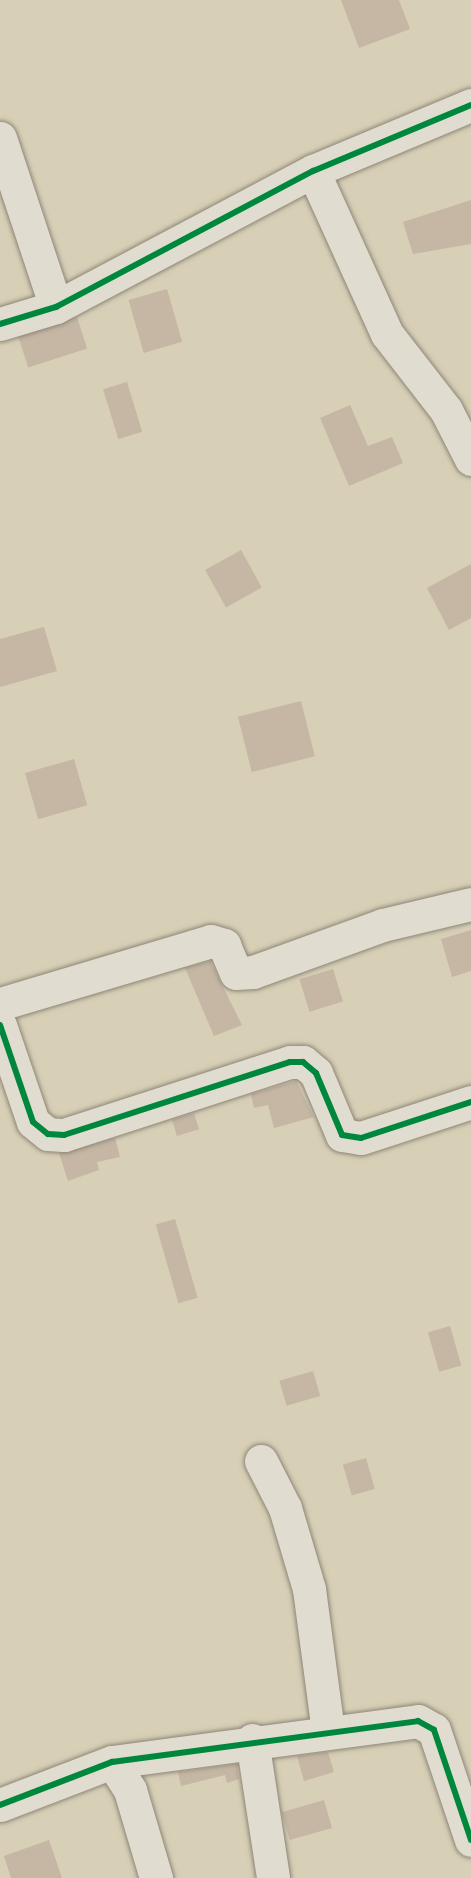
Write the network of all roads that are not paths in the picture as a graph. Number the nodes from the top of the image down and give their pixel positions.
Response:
1 (471, 105) edge
2 (0, 138) edge
3 (313, 171) junction
4 (56, 307) junction
5 (0, 324) edge
6 (471, 459) edge
7 (471, 904) edge
8 (0, 1004) edge
9 (0, 1026) edge
10 (471, 1102) edge
11 (261, 1461) dead end
12 (328, 1732) junction
13 (252, 1740) junction
14 (112, 1762) junction
15 (0, 1805) edge
16 (471, 1840) edge
17 (156, 1878) edge
18 (273, 1878) edge

1 - 3 street
2 - 4 street
3 - 4 street
3 - 6 street
4 - 5 street
7 - 8 street
9 - 10 street
11 - 12 street
12 - 13 street
12 - 16 street
13 - 14 street
13 - 18 street
14 - 15 street
14 - 17 street

